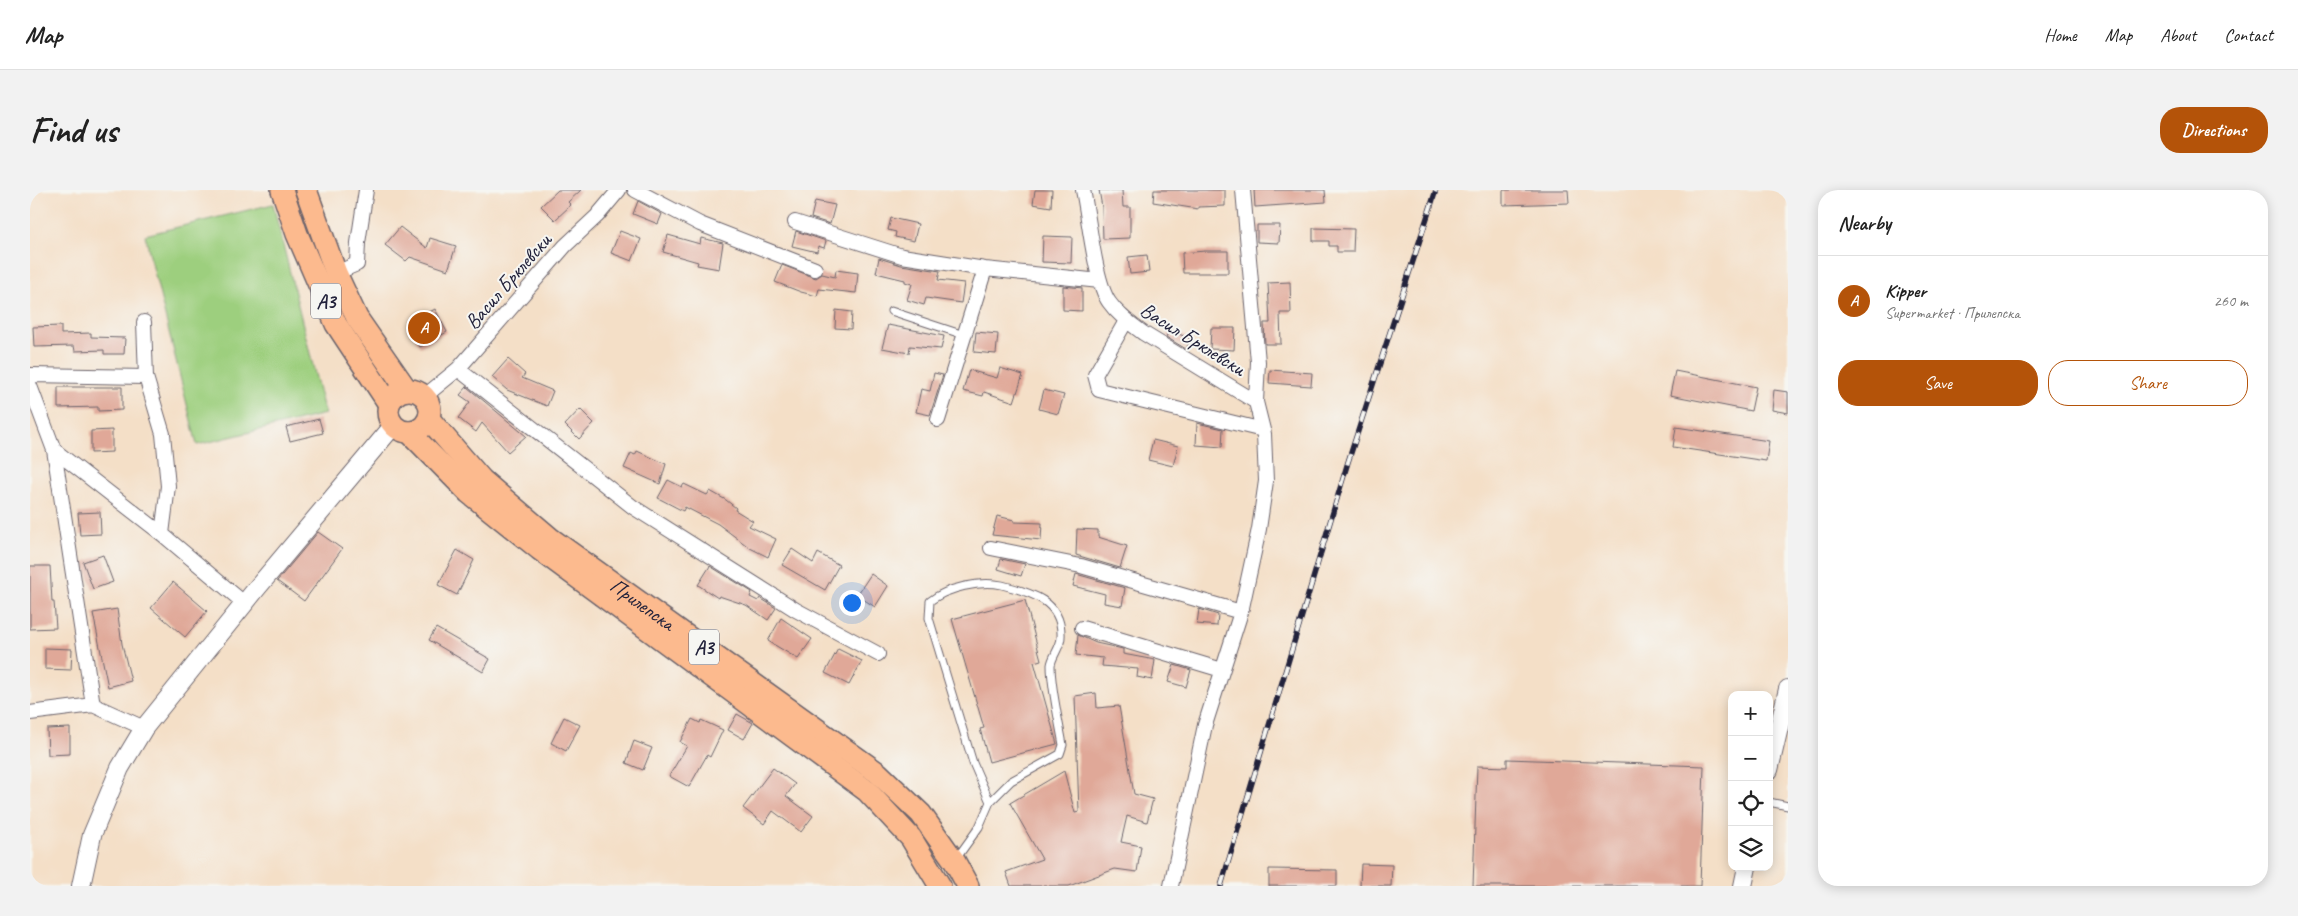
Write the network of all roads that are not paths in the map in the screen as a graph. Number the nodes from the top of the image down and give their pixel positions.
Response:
1 (282, 190) edge
2 (306, 190) edge
3 (366, 190) edge
4 (620, 190) edge
5 (635, 190) edge
6 (1083, 190) edge
7 (1243, 190) edge
8 (795, 222) dead end
9 (815, 269) dead end
10 (985, 269) junction
11 (336, 273) junction
12 (1100, 281) junction
13 (891, 311) dead end
14 (1126, 321) junction
15 (144, 322) dead end
16 (964, 335) junction
17 (458, 369) junction
18 (30, 375) edge
19 (146, 377) junction
20 (30, 386) edge
21 (416, 393) junction
22 (1256, 402) junction
23 (389, 404) junction
24 (429, 419) junction
25 (938, 420) dead end
26 (401, 429) junction
27 (1263, 430) junction
28 (54, 450) junction
29 (162, 534) junction
30 (991, 548) dead end
31 (244, 603) junction
32 (1242, 612) junction
33 (1082, 628) dead end
34 (878, 654) dead end
35 (1222, 670) junction
36 (1788, 689) edge
37 (93, 705) junction
38 (30, 713) edge
39 (144, 728) junction
40 (1773, 753) edge
41 (990, 802) junction
42 (1773, 803) edge
43 (1788, 806) edge
44 (955, 862) junction
45 (1746, 871) edge
46 (81, 886) edge
47 (940, 886) edge
48 (968, 886) edge
49 (1172, 886) edge
50 (1743, 886) edge

1 - 23 main road, A3
2 - 11 main road, A3
3 - 11 street
4 - 17 street, Васил Брклевски
5 - 9 street
6 - 12 street, Васил Брклевски
7 - 22 street
8 - 10 street
10 - 12 street
10 - 16 street
11 - 21 main road, A3
12 - 14 street, Васил Брклевски
13 - 16 lane
14 - 22 street, Васил Брклевски
14 - 27 street
15 - 19 street
16 - 25 street
17 - 21 street, Васил Брклевски
17 - 34 street
18 - 19 street
19 - 29 street
20 - 28 street
21 - 23 main road
21 - 24 main road, A3
22 - 27 street
23 - 26 main road, A3
24 - 26 main road
24 - 44 main road, Прилепска / A3
26 - 31 street
26 - 47 main road, Прилепска / A3
27 - 32 street
28 - 29 street
28 - 37 street
29 - 31 street
30 - 32 street
31 - 39 street
32 - 35 street
33 - 35 street
35 - 49 street
36 - 40 street
37 - 38 street
37 - 39 street
39 - 46 street
41 - 41 lane
41 - 44 lane
42 - 43 lane
44 - 48 main road, Прилепска / A3
45 - 50 street

